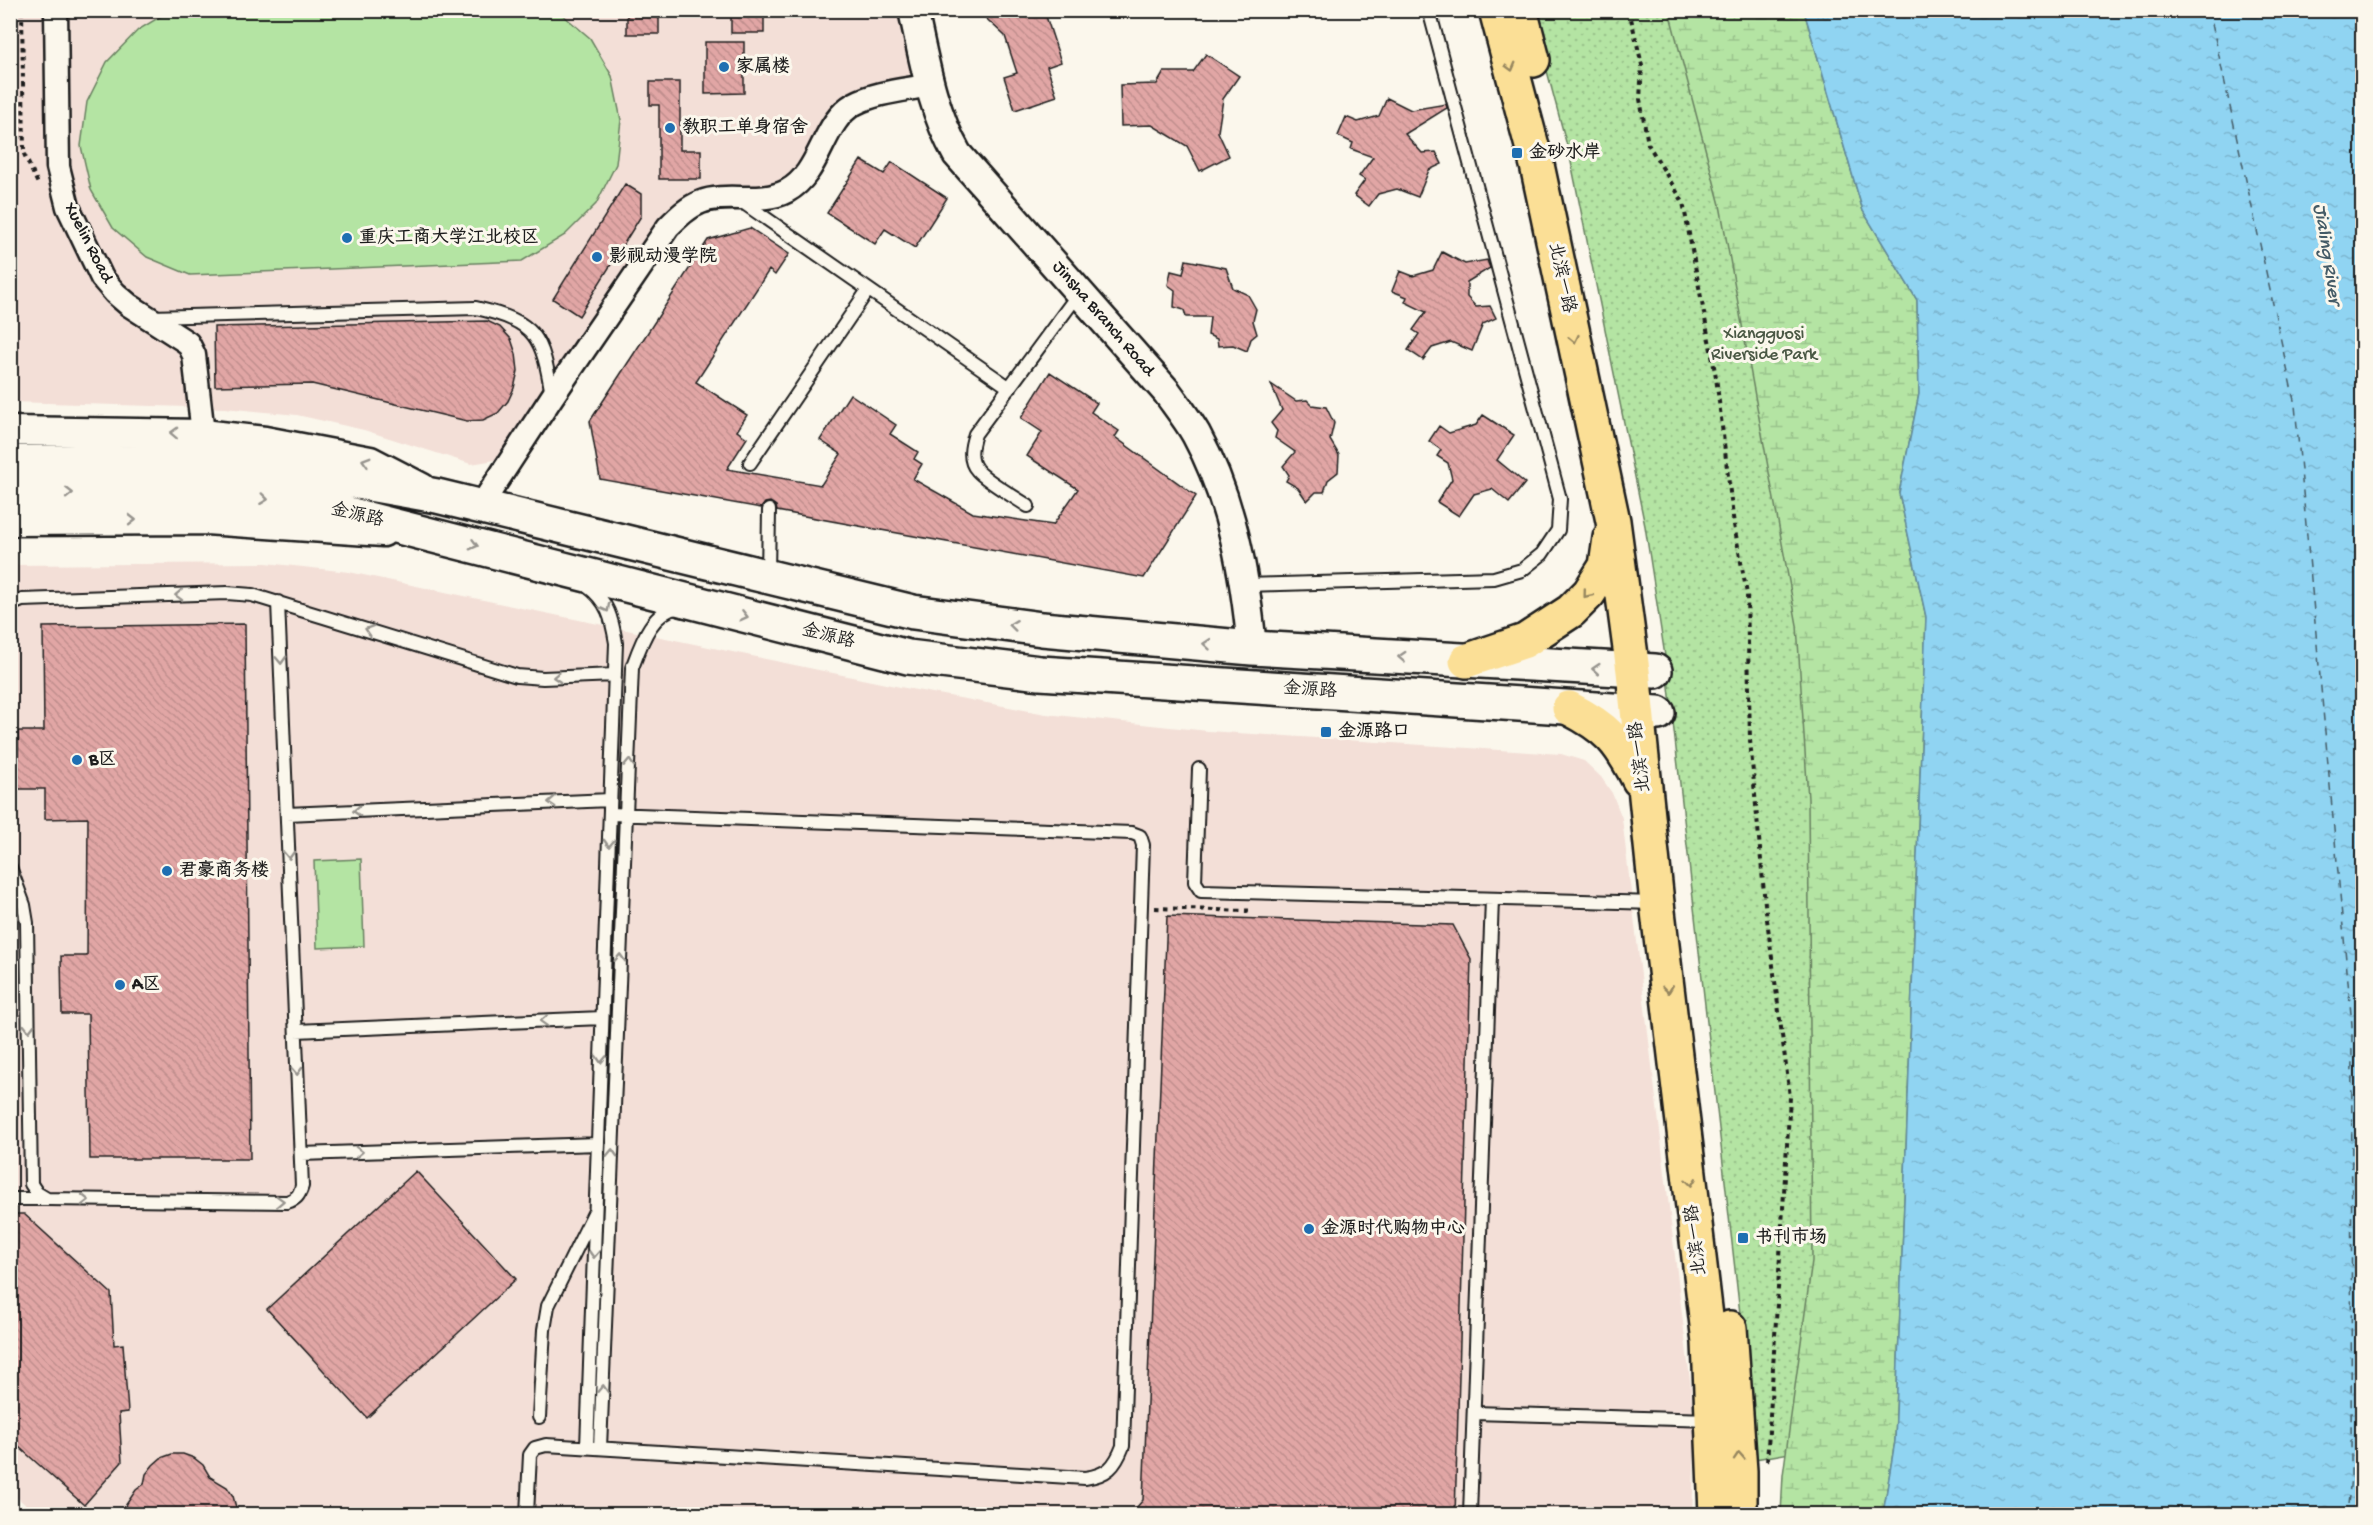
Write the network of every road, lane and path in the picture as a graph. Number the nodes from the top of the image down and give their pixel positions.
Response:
1 (22, 10) edge
2 (56, 10) edge
3 (913, 10) edge
4 (1429, 10) edge
5 (1496, 10) edge
6 (1520, 10) edge
7 (1629, 10) edge
8 (930, 85) junction
9 (24, 154) dead end
10 (738, 199) junction
11 (868, 290) junction
12 (1079, 292) junction
13 (148, 317) junction
14 (1010, 388) junction
15 (552, 397) junction
16 (10, 431) edge
17 (203, 434) junction
18 (10, 462) edge
19 (750, 464) dead end
20 (10, 493) edge
21 (437, 496) junction
22 (1028, 506) dead end
23 (480, 507) junction
24 (769, 510) dead end
25 (10, 521) edge
26 (1613, 521) junction
27 (431, 534) junction
28 (564, 570) junction
29 (768, 577) junction
30 (1246, 585) junction
31 (14, 601) edge
32 (278, 602) junction
33 (696, 604) junction
34 (1252, 648) junction
35 (1466, 661) junction
36 (1644, 671) junction
37 (615, 675) junction
38 (1457, 701) junction
39 (1569, 708) junction
40 (1647, 713) junction
41 (1199, 769) dead end
42 (1645, 793) junction
43 (610, 800) junction
44 (287, 814) junction
45 (610, 814) junction
46 (627, 814) junction
47 (10, 867) edge
48 (1492, 899) junction
49 (1658, 903) junction
50 (1167, 909) dead end
51 (1246, 911) dead end
52 (602, 1018) junction
53 (296, 1031) junction
54 (598, 1144) junction
55 (300, 1154) junction
56 (611, 1177) junction
57 (10, 1199) edge
58 (47, 1199) junction
59 (596, 1210) junction
60 (1474, 1413) junction
61 (539, 1417) dead end
62 (1713, 1420) junction
63 (587, 1447) junction
64 (600, 1448) junction
65 (1767, 1466) dead end
66 (527, 1515) edge
67 (1470, 1515) edge
68 (1716, 1515) edge
69 (1740, 1515) edge

1 - 9 path
2 - 13 street, Xuelin Road
3 - 8 street, Jinsha Branch Road
4 - 30 lane
5 -> 26 main road, 北滨一路
6 - 36 main road, 北滨一路
7 - 65 path
8 - 10 street
8 - 12 street, Jinsha Branch Road
10 - 11 lane
10 - 15 street
11 - 14 lane
11 - 19 lane
12 - 14 lane
12 - 30 street, Jinsha Branch Road
13 - 15 lane
13 - 17 street, Xuelin Road
14 - 22 lane
15 - 23 street
17 -> 16 street
21 -> 17 street
18 - 21 main road, 金源路
20 -> 27 main road, 金源路
21 - 23 main road, 金源路
23 - 29 main road, 金源路
24 - 29 lane
25 -> 27 street
26 -> 35 main road
26 - 36 main road, 北滨一路
27 -> 28 main road, 金源路
28 - 33 main road, 金源路
28 -> 37 lane
34 -> 29 main road, 金源路
30 - 34 street, Jinsha Branch Road
32 -> 31 lane
37 -> 32 lane
32 -> 44 lane
33 -> 38 main road, 金源路
46 -> 33 lane
35 -> 34 main road, 金源路
36 -> 35 main road, 金源路
35 - 38 main road
36 - 40 main road, 北滨一路
37 - 43 lane
38 - 39 main road, 金源路
39 - 40 main road, 金源路
39 - 42 main road
40 - 42 main road, 北滨一路
69 -> 40 main road, 北滨一路
41 - 48 lane
42 - 49 main road, 北滨一路
43 -> 44 lane
43 - 45 lane
44 -> 53 lane
45 - 46 lane
45 -> 52 lane
56 -> 46 lane
46 - 64 lane
47 -> 58 lane
48 - 49 lane
48 - 60 lane
49 -> 62 main road, 北滨一路
50 - 51 path
52 -> 53 lane
52 -> 54 lane
53 -> 55 lane
55 -> 54 lane
54 - 59 lane
58 -> 55 lane
56 - 59 lane
64 -> 56 lane
57 - 58 lane
59 - 61 lane
59 -> 63 lane
60 - 62 lane
60 - 67 lane
62 - 68 main road, 北滨一路
63 - 64 lane
63 - 66 lane

